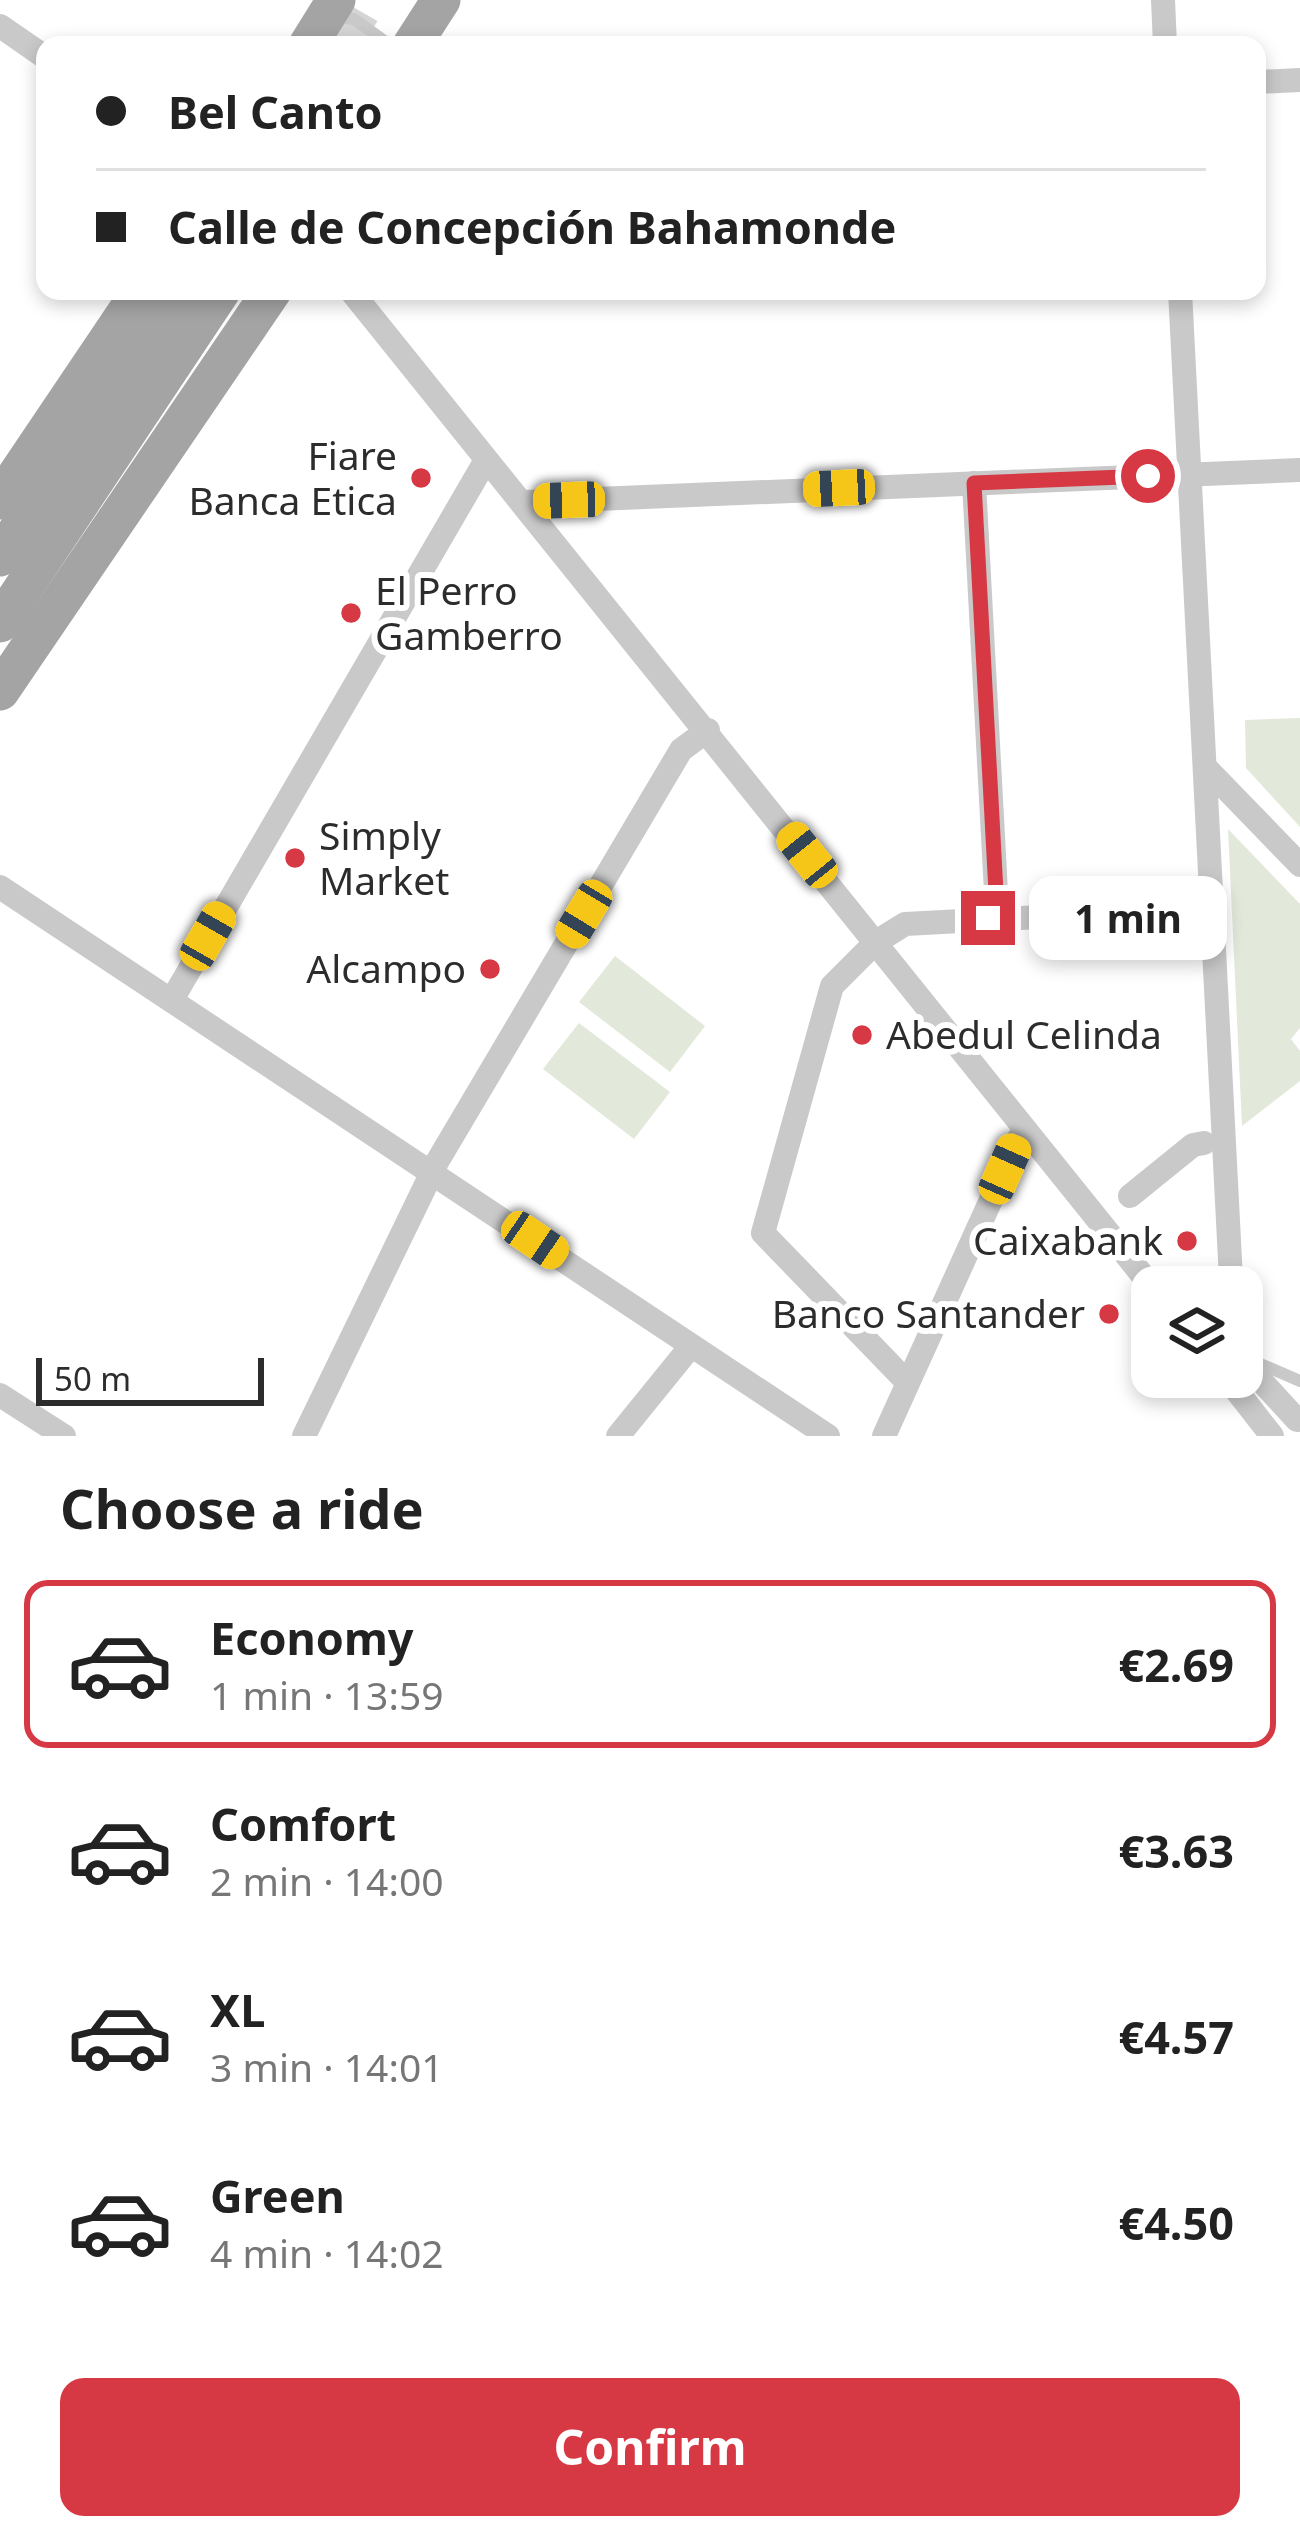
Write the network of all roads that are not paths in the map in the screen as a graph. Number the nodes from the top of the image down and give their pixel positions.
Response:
1 (441, 0) edge
2 (1163, 0) edge
3 (324, 20) edge
4 (0, 26) edge
5 (378, 36) edge
6 (418, 36) edge
7 (1165, 36) edge
8 (36, 51) edge
9 (1300, 80) edge
10 (1266, 82) edge
11 (135, 300) edge
12 (172, 300) edge
13 (215, 300) edge
14 (266, 300) edge
15 (358, 300) edge
16 (1181, 300) edge
17 (486, 460) junction
18 (1300, 470) edge
19 (1191, 474) junction
20 (974, 483) junction
21 (0, 500) edge
22 (524, 502) junction
23 (0, 557) edge
24 (0, 623) edge
25 (0, 691) edge
26 (707, 730) junction
27 (1207, 769) junction
28 (1300, 865) edge
29 (0, 887) edge
30 (1215, 912) junction
31 (988, 918) junction
32 (876, 942) junction
33 (173, 998) junction
34 (1027, 1131) junction
35 (1204, 1144) dead end
36 (433, 1171) junction
37 (1130, 1196) dead end
38 (1136, 1266) edge
39 (1230, 1266) edge
40 (691, 1346) junction
41 (1263, 1369) edge
42 (1263, 1381) edge
43 (1300, 1381) edge
44 (908, 1382) junction
45 (0, 1395) edge
46 (1242, 1398) edge
47 (1298, 1420) edge
48 (64, 1436) edge
49 (304, 1436) edge
50 (619, 1436) edge
51 (828, 1436) edge
52 (884, 1436) edge
53 (1272, 1436) edge

1 - 6 main road
2 - 7 street
3 - 5 lane
4 - 8 street
9 - 10 street
11 - 21 main road
12 - 23 main road
13 - 24 main road
14 - 25 main road
15 - 17 street
16 - 19 street
17 - 22 street
17 - 33 street
18 - 19 street
19 - 20 street
19 - 27 street
20 - 22 street
20 - 31 street
22 - 26 street
26 - 32 street
26 - 36 street
27 - 28 street
27 - 30 street
29 - 33 street
30 - 31 street
30 - 39 street
31 - 32 street
32 - 34 street
32 - 44 street
33 - 36 street
34 - 38 street
34 - 44 street
35 - 37 street
36 - 40 street
36 - 49 street
40 - 50 street
40 - 51 street
41 - 43 lane
42 - 47 street
44 - 52 street
45 - 48 street
46 - 53 street

